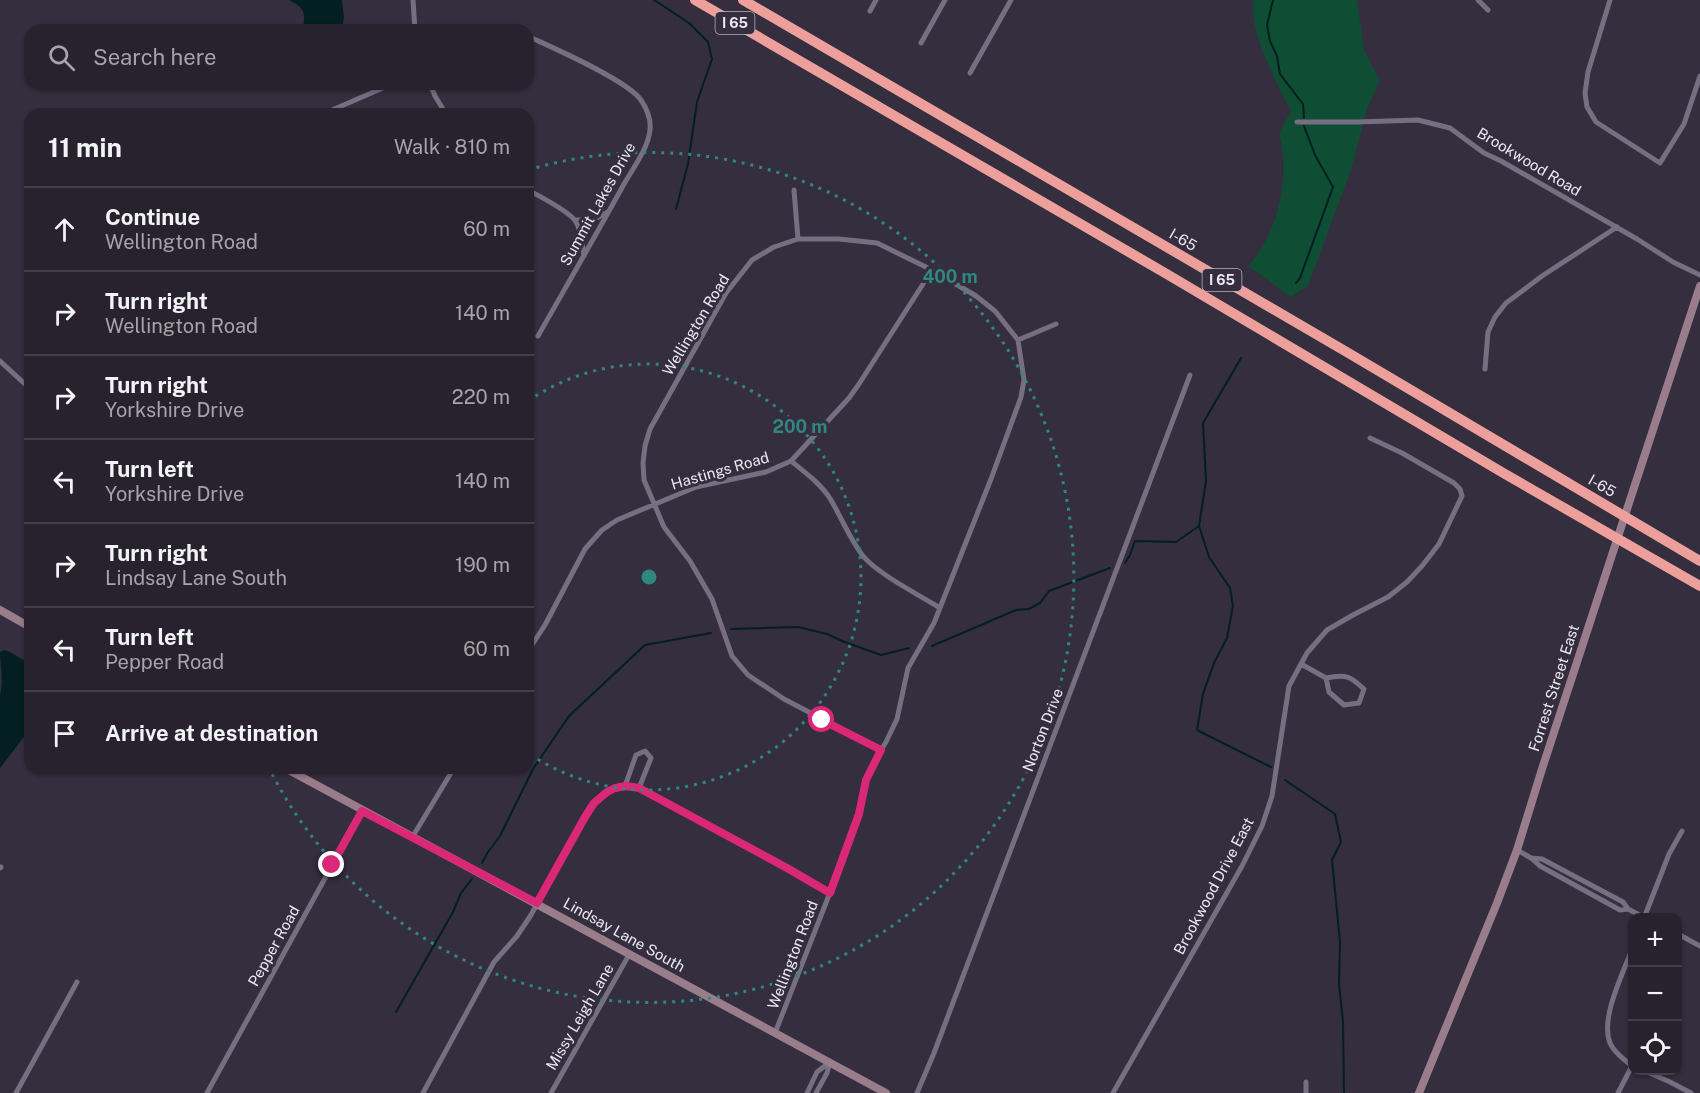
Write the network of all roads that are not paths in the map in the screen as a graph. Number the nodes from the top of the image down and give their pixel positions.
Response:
1 (413, 0) edge
2 (695, 0) edge
3 (743, 0) edge
4 (876, 0) edge
5 (945, 0) edge
6 (1011, 0) edge
7 (1478, 0) edge
8 (1610, 0) edge
9 (1488, 10) dead end
10 (870, 11) dead end
11 (415, 24) edge
12 (534, 39) edge
13 (921, 44) dead end
14 (970, 73) dead end
15 (1700, 76) edge
16 (378, 90) edge
17 (432, 90) edge
18 (337, 108) edge
19 (442, 108) edge
20 (1296, 122) dead end
21 (794, 190) dead end
22 (534, 193) edge
23 (610, 211) junction
24 (576, 220) junction
25 (1617, 227) junction
26 (798, 239) junction
27 (584, 256) junction
28 (932, 270) junction
29 (1700, 274) edge
30 (1700, 286) edge
31 (1056, 324) dead end
32 (538, 336) dead end
33 (1018, 340) junction
34 (0, 361) edge
35 (1485, 369) dead end
36 (1190, 375) dead end
37 (24, 379) edge
38 (1370, 438) dead end
39 (791, 461) junction
40 (653, 504) junction
41 (1700, 561) edge
42 (1700, 586) edge
43 (940, 608) junction
44 (0, 610) edge
45 (24, 624) edge
46 (534, 642) edge
47 (1300, 664) junction
48 (1326, 678) junction
49 (881, 750) junction
50 (296, 774) edge
51 (450, 774) edge
52 (626, 786) junction
53 (639, 788) junction
54 (362, 811) junction
55 (1682, 831) dead end
56 (413, 836) junction
57 (1517, 850) junction
58 (830, 893) junction
59 (537, 903) junction
60 (1636, 913) edge
61 (1647, 913) edge
62 (1682, 937) edge
63 (1700, 946) edge
64 (630, 953) junction
65 (1628, 960) edge
66 (77, 982) dead end
67 (775, 1033) junction
68 (830, 1062) junction
69 (1628, 1063) edge
70 (1628, 1074) edge
71 (1653, 1075) edge
72 (1306, 1082) dead end
73 (16, 1093) edge
74 (207, 1093) edge
75 (423, 1093) edge
76 (551, 1093) edge
77 (807, 1093) edge
78 (816, 1093) edge
79 (886, 1093) edge
80 (917, 1093) edge
81 (1113, 1093) edge
82 (1306, 1093) edge
83 (1419, 1093) edge
84 (1618, 1093) edge
85 (1690, 1093) edge

1 - 11 street
2 - 42 highway, I 65
3 - 41 highway, I-65 / I 65
4 - 10 street
5 - 13 street
6 - 14 street
7 - 9 street
8 - 15 street
12 - 23 street, Summit Lakes Drive
16 - 18 street
17 - 19 street
20 - 25 street, Brookwood Road
21 - 26 street
22 - 24 street
23 - 24 street
23 - 27 street, Summit Lakes Drive
24 - 27 street
25 - 29 street, Brookwood Road
25 - 35 street
26 - 28 street, Wellington Road
26 - 40 street, Wellington Road
27 - 32 street, Summit Lakes Drive
28 - 33 street, Wellington Road
28 - 39 street, Hastings Road
30 - 57 street, Forrest Street East
31 - 33 street
33 - 43 street, Wellington Road
34 - 37 street
36 - 80 street, Norton Drive
38 - 47 street, Brookwood Drive East
39 - 40 street, Hastings Road
39 - 43 street
40 - 46 street, Hastings Road
40 - 49 street, Wellington Road
43 - 49 street, Wellington Road
44 - 45 street
47 - 48 street
47 - 81 street, Brookwood Drive East
48 - 48 street
49 - 58 street, Wellington Road
50 - 54 street, Lindsay Lane South
51 - 56 street
52 - 53 street
52 - 53 street
52 - 59 street
53 - 58 street
54 - 56 street, Lindsay Lane South
54 - 74 street, Pepper Road
55 - 61 street
56 - 59 street, Lindsay Lane South
57 - 60 street
57 - 83 street, Forrest Street East
58 - 67 street, Wellington Road
59 - 64 street, Lindsay Lane South
59 - 75 street
62 - 63 street
64 - 67 street, Lindsay Lane South
64 - 76 street, Missy Leigh Lane
65 - 69 street
66 - 73 street
67 - 68 street, Lindsay Lane South
68 - 77 street
68 - 78 street
68 - 79 street, Lindsay Lane South
70 - 84 street
71 - 85 street
72 - 82 street

